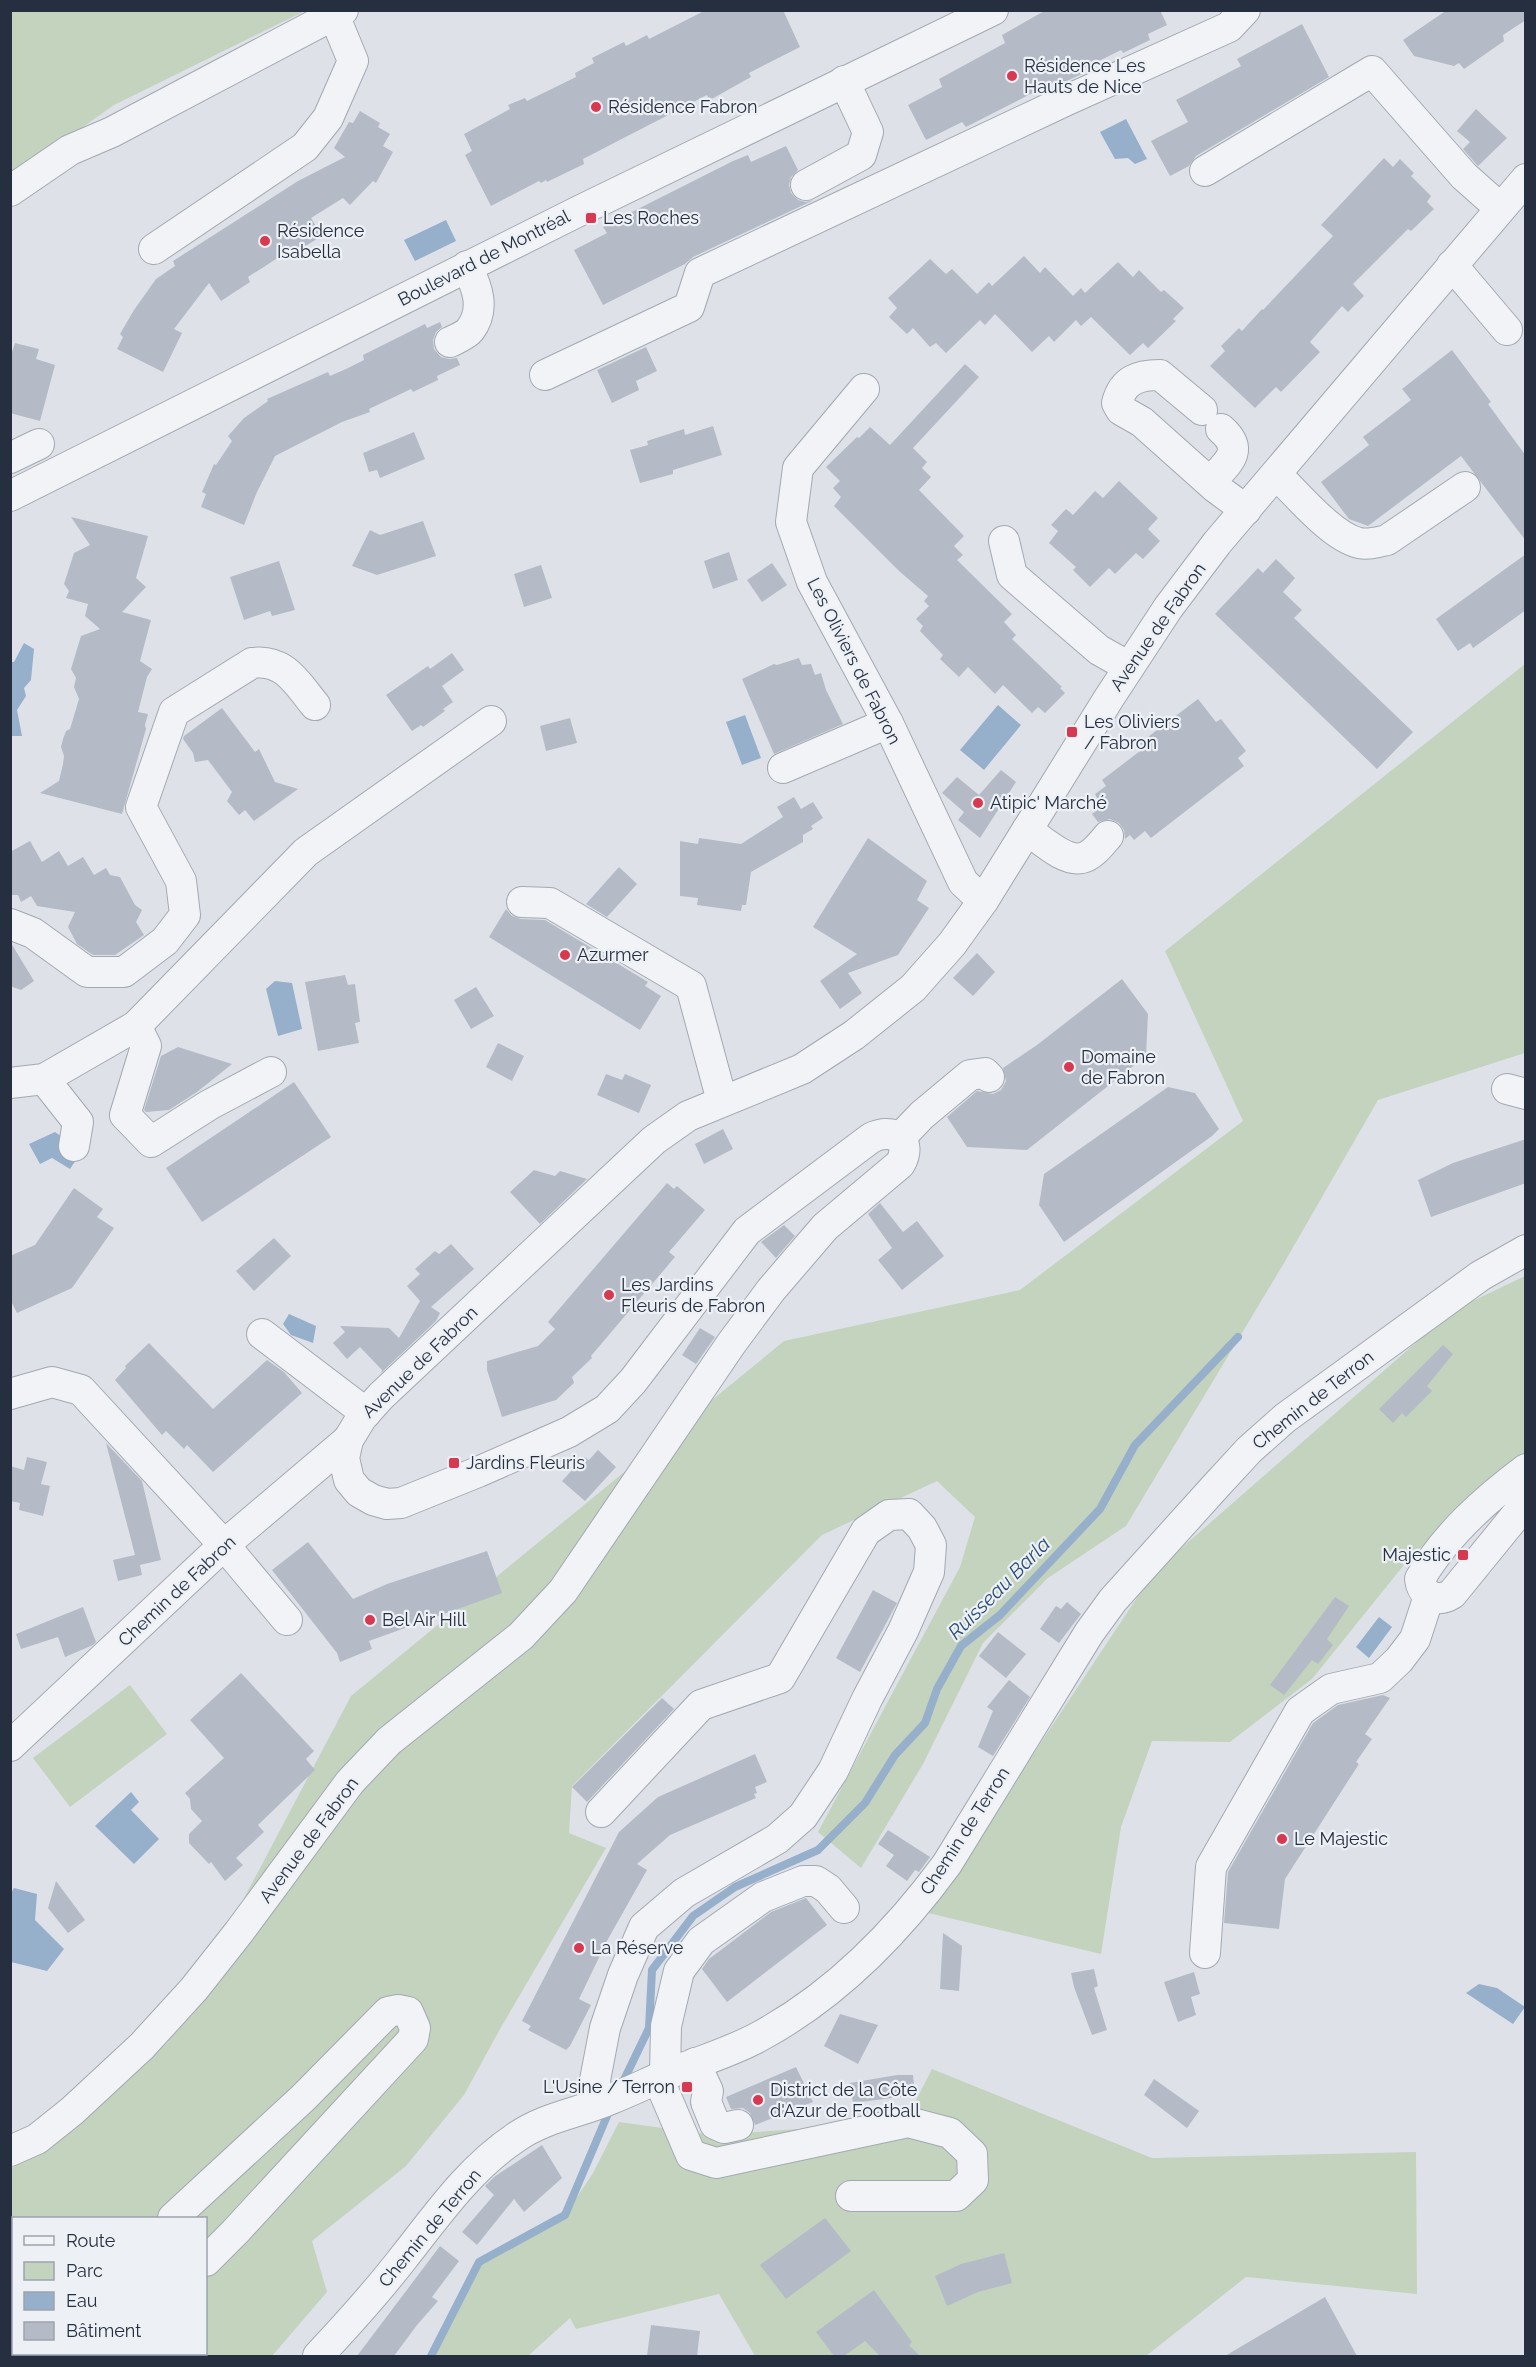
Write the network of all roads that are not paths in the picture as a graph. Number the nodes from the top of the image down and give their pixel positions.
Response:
1 (993, 10) edge
2 (1245, 10) edge
3 (339, 13) edge
4 (837, 85) junction
5 (1204, 171) dead end
6 (803, 178) dead end
7 (1526, 179) edge
8 (10, 191) edge
9 (1500, 208) junction
10 (154, 249) dead end
11 (1452, 265) junction
12 (467, 266) junction
13 (1507, 330) dead end
14 (450, 342) dead end
15 (545, 375) dead end
16 (864, 389) dead end
17 (39, 444) dead end
18 (10, 458) edge
19 (1277, 475) junction
20 (1210, 482) junction
21 (1465, 488) dead end
22 (10, 496) edge
23 (1246, 510) junction
24 (1004, 541) dead end
25 (1129, 668) junction
26 (315, 705) dead end
27 (491, 721) dead end
28 (888, 723) junction
29 (783, 768) dead end
30 (1027, 830) junction
31 (1108, 836) dead end
32 (983, 901) junction
33 (522, 902) dead end
34 (10, 924) edge
35 (136, 1026) junction
36 (271, 1072) dead end
37 (989, 1077) dead end
38 (44, 1079) junction
39 (10, 1083) edge
40 (722, 1101) junction
41 (900, 1138) junction
42 (74, 1146) dead end
43 (1526, 1250) edge
44 (262, 1334) dead end
45 (10, 1394) edge
46 (366, 1413) junction
47 (348, 1440) junction
48 (1526, 1469) edge
49 (1526, 1503) edge
50 (224, 1545) junction
51 (1429, 1596) junction
52 (286, 1620) dead end
53 (10, 1746) edge
54 (601, 1812) dead end
55 (844, 1908) dead end
56 (1205, 1953) dead end
57 (695, 2063) junction
58 (654, 2080) junction
59 (603, 2102) junction
60 (738, 2125) dead end
61 (10, 2151) edge
62 (851, 2196) dead end
63 (174, 2217) edge
64 (207, 2260) edge
65 (318, 2356) edge

1 - 4 street, Boulevard de Montréal
2 - 15 street
3 - 8 street
3 - 10 street
4 - 6 street
4 - 12 street, Boulevard de Montréal
5 - 9 street
7 - 9 street, Avenue de Fabron
9 - 11 street, Avenue de Fabron
11 - 13 street
11 - 19 street, Avenue de Fabron
12 - 14 street
12 - 22 street, Boulevard de Montréal
16 - 28 street, Les Oliviers de Fabron
17 - 18 street
19 - 21 street
19 - 23 street, Avenue de Fabron
20 - 20 street
20 - 23 street
23 - 25 street, Avenue de Fabron
24 - 25 street
25 - 30 street, Avenue de Fabron
26 - 34 street
27 - 35 street
28 - 29 street
28 - 32 street, Les Oliviers de Fabron
30 - 31 street
30 - 32 street, Avenue de Fabron
32 - 40 street, Avenue de Fabron
33 - 40 street
35 - 36 street
35 - 38 street
37 - 41 street
38 - 39 street
38 - 42 street
40 - 46 street, Avenue de Fabron
41 - 47 street
41 - 61 street, Avenue de Fabron
43 - 57 street, Chemin de Terron
44 - 46 street
45 - 50 street
46 - 47 street, Avenue de Fabron
47 - 50 street, Chemin de Fabron
48 - 51 street
49 - 51 street
50 - 52 street
50 - 53 street, Chemin de Fabron
51 - 56 street
54 - 59 street
55 - 58 street
57 - 58 street, Chemin de Terron
57 - 60 street
58 - 59 street, Chemin de Terron
58 - 62 street
59 - 65 street, Chemin de Terron
63 - 64 street

